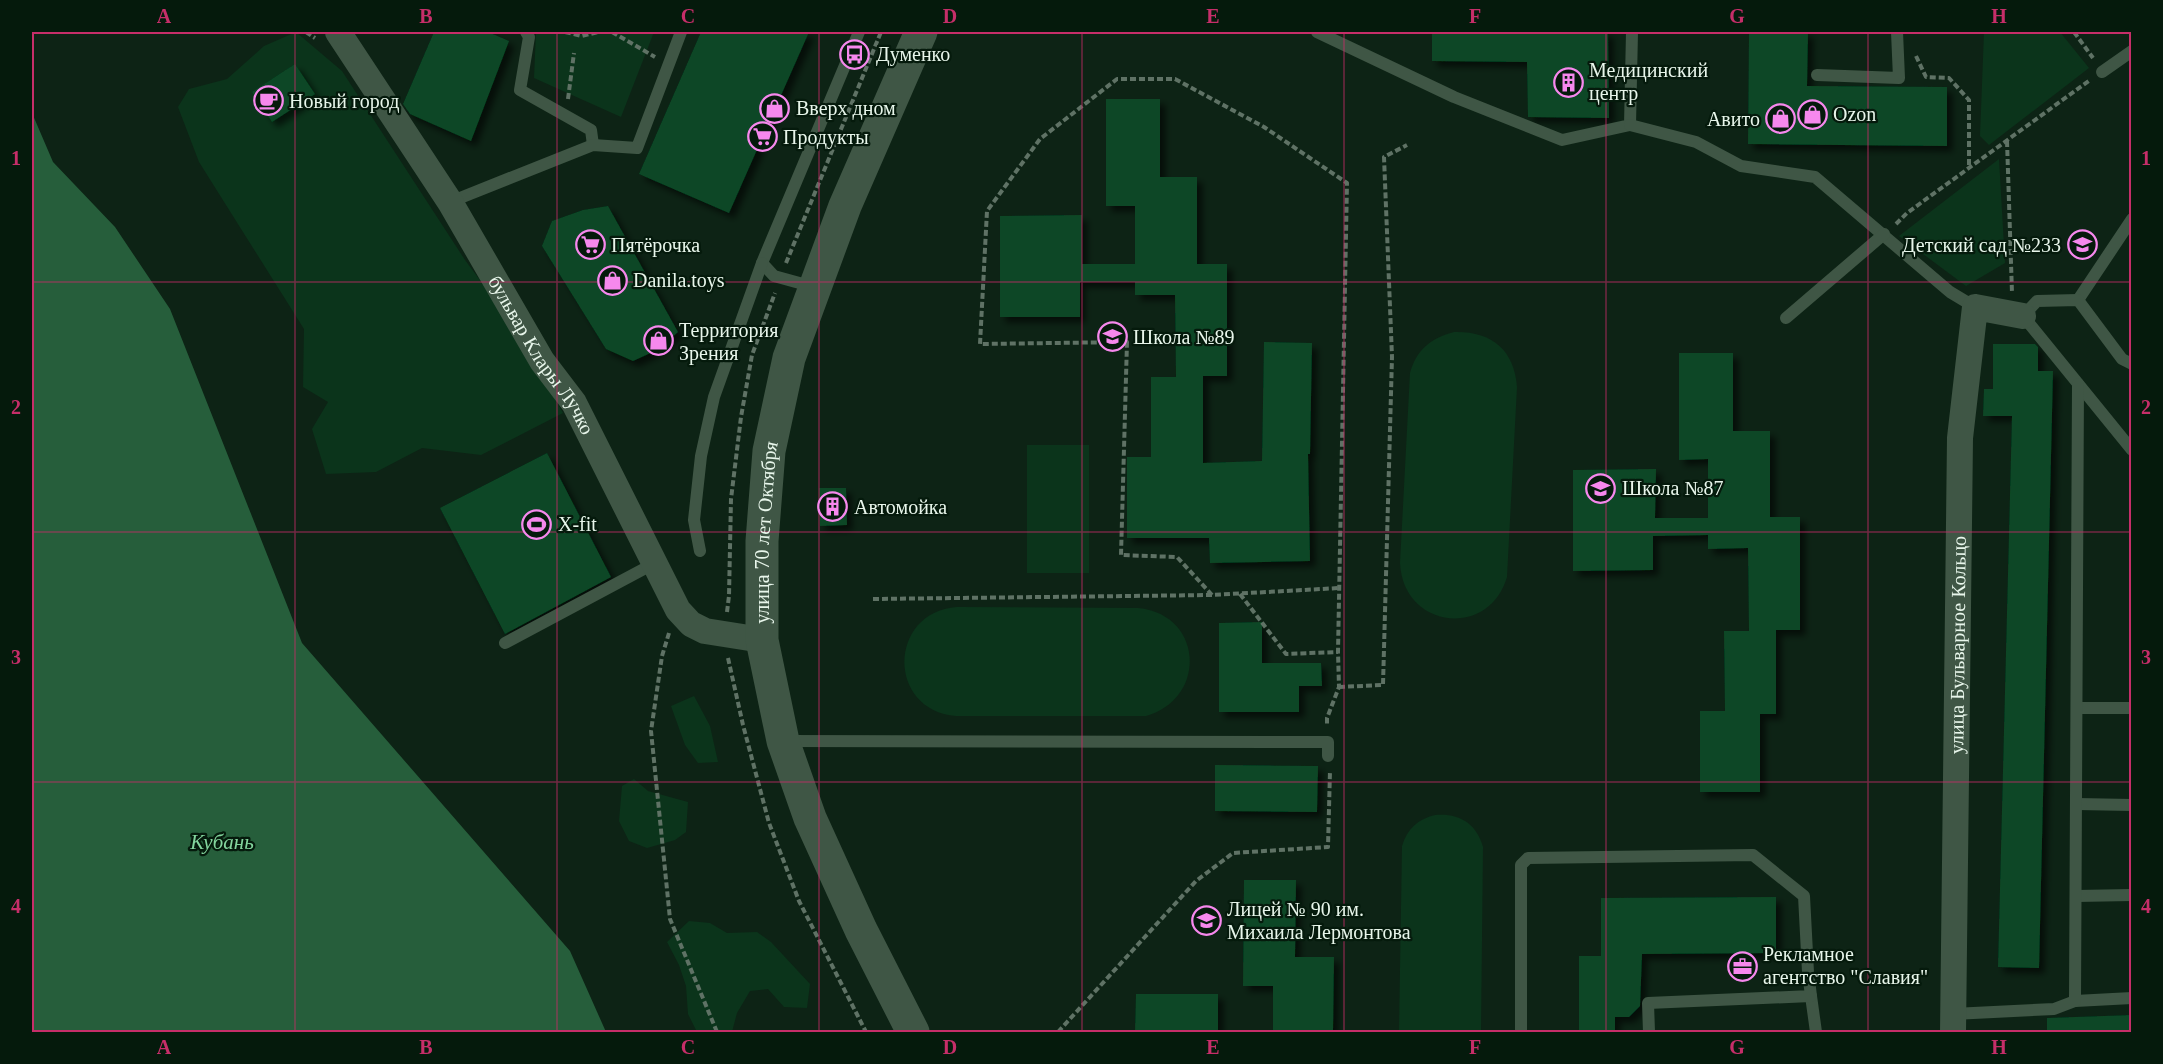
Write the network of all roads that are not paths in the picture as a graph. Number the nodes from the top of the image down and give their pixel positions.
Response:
1 (338, 32) edge
2 (526, 32) edge
3 (681, 32) edge
4 (859, 32) edge
5 (921, 32) edge
6 (1317, 32) edge
7 (1632, 32) edge
8 (1897, 32) edge
9 (2132, 51) edge
10 (2102, 72) road end
11 (1817, 75) dead end
12 (1630, 125) junction
13 (593, 145) junction
14 (450, 202) junction
15 (2132, 219) edge
16 (1884, 234) junction
17 (762, 263) junction
18 (814, 287) junction
19 (2078, 300) junction
20 (1975, 307) junction
21 (2018, 315) junction
22 (1786, 318) dead end
23 (2132, 364) edge
24 (2078, 384) junction
25 (2132, 450) edge
26 (700, 551) dead end
27 (655, 563) junction
28 (762, 640) junction
29 (505, 643) dead end
30 (2077, 708) junction
31 (2132, 708) edge
32 (783, 741) junction
33 (1328, 756) road end
34 (2077, 804) junction
35 (2132, 805) edge
36 (2132, 895) edge
37 (2076, 896) junction
38 (1811, 996) junction
39 (2132, 998) edge
40 (2075, 1001) junction
41 (1953, 1023) edge
42 (913, 1032) edge
43 (1521, 1032) edge
44 (1649, 1032) edge
45 (1816, 1032) edge

1 - 14 street, бульвар Клары Лучко
2 - 13 lane
3 - 13 lane
4 - 17 lane
5 - 18 main road, улица 70 лет Октября
6 - 12 lane
7 - 12 lane
8 - 11 lane
9 - 10 lane
12 - 16 lane
13 - 14 lane
14 - 27 street, бульвар Клары Лучко
15 - 19 lane
16 - 20 lane
16 - 22 lane
17 - 18 lane
17 - 26 lane
18 - 28 main road, улица 70 лет Октября
19 - 21 lane
19 - 23 lane
20 - 21 street
20 - 41 street, улица Бульварное Кольцо
21 - 24 lane
24 - 25 lane
24 - 30 lane
27 - 28 street, бульвар Клары Лучко
27 - 29 lane
28 - 32 main road, улица 70 лет Октября
30 - 31 lane
30 - 34 lane
32 - 33 lane
32 - 42 main road, улица 70 лет Октября
34 - 35 lane
34 - 37 lane
36 - 37 lane
37 - 40 lane
38 - 43 lane
38 - 44 lane
38 - 45 lane
39 - 40 lane
40 - 41 lane

